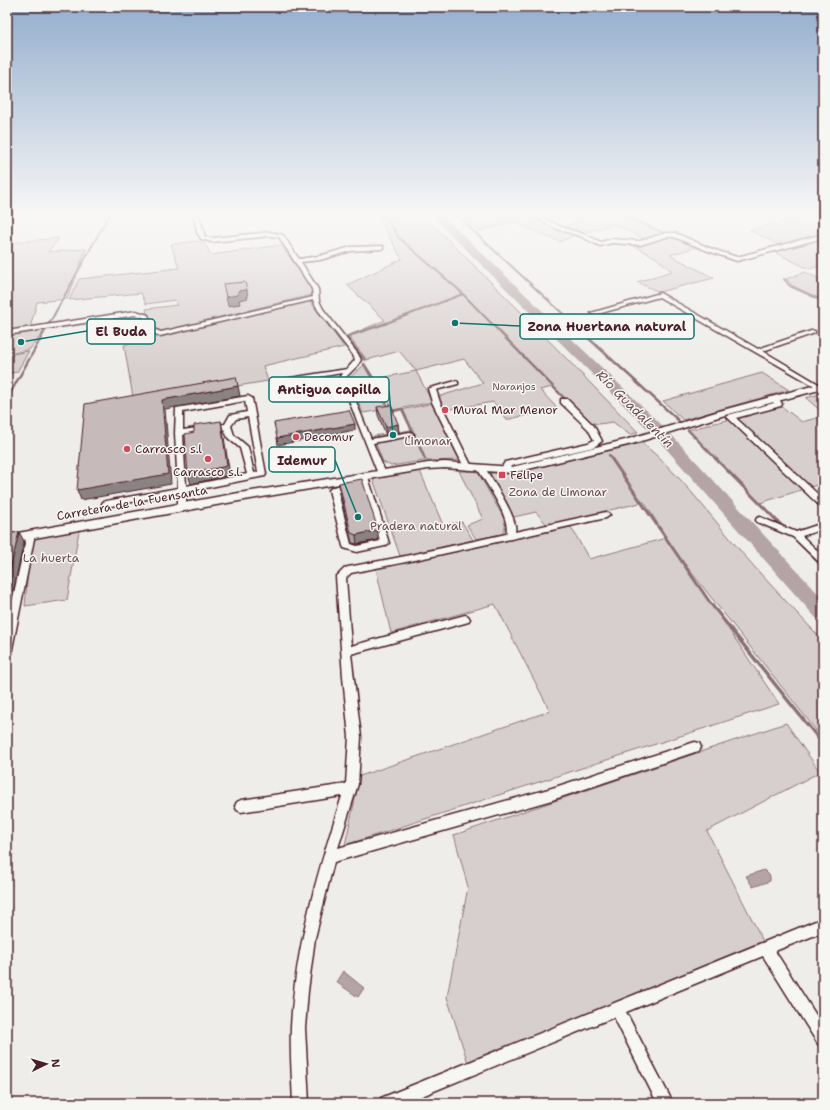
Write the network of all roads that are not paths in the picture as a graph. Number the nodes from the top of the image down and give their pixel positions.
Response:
1 (302, 267) edge
2 (316, 298) junction
3 (594, 313) dead end
4 (813, 332) dead end
5 (7, 333) edge
6 (757, 351) junction
7 (350, 370) junction
8 (284, 381) dead end
9 (456, 383) dead end
10 (822, 387) edge
11 (348, 390) junction
12 (312, 397) dead end
13 (775, 399) junction
14 (564, 401) dead end
15 (250, 414) junction
16 (227, 426) junction
17 (410, 434) dead end
18 (180, 440) junction
19 (368, 442) junction
20 (468, 467) junction
21 (481, 468) junction
22 (504, 470) junction
23 (382, 474) junction
24 (251, 476) junction
25 (365, 480) junction
26 (182, 490) junction
27 (106, 504) dead end
28 (823, 504) edge
29 (182, 507) junction
30 (606, 516) dead end
31 (760, 520) dead end
32 (823, 526) edge
33 (31, 534) junction
34 (796, 535) junction
35 (509, 536) junction
36 (7, 539) edge
37 (823, 562) edge
38 (465, 619) dead end
39 (7, 649) edge
40 (347, 651) junction
41 (695, 747) dead end
42 (350, 789) junction
43 (240, 806) dead end
44 (330, 857) junction
45 (823, 925) edge
46 (766, 949) junction
47 (617, 1009) junction
48 (823, 1039) edge
49 (301, 1103) edge
50 (386, 1103) edge
51 (665, 1103) edge

1 - 2 street
2 - 5 street
2 - 7 street
3 - 6 street
4 - 6 street
6 - 10 street
7 - 8 street
7 - 11 street
9 - 20 street
10 - 13 main road, Carretera de la Fuensanta
11 - 12 street
11 - 19 street
13 - 22 main road, Carretera de la Fuensanta
13 - 28 street
14 - 22 street
15 - 16 street
15 - 18 street
15 - 24 street
16 - 18 street
16 - 24 street
17 - 19 street
18 - 26 street
19 - 23 street
20 - 21 main road, Carretera de la Fuensanta
20 - 23 main road, Carretera de la Fuensanta
21 - 22 main road, Carretera de la Fuensanta
21 - 35 street
23 - 25 main road, Carretera de la Fuensanta
24 - 26 street
25 - 25 street
25 - 29 main road, Carretera de la Fuensanta
26 - 27 street
26 - 29 street
29 - 33 main road, Carretera de la Fuensanta
30 - 35 street
31 - 34 street
32 - 34 street
33 - 36 main road, Carretera de la Fuensanta
33 - 39 street
34 - 37 street
35 - 40 street
38 - 40 street
40 - 42 street
41 - 44 street
42 - 43 street
42 - 44 street
44 - 49 street
45 - 46 street
46 - 47 street
46 - 48 street
47 - 50 street
47 - 51 street

